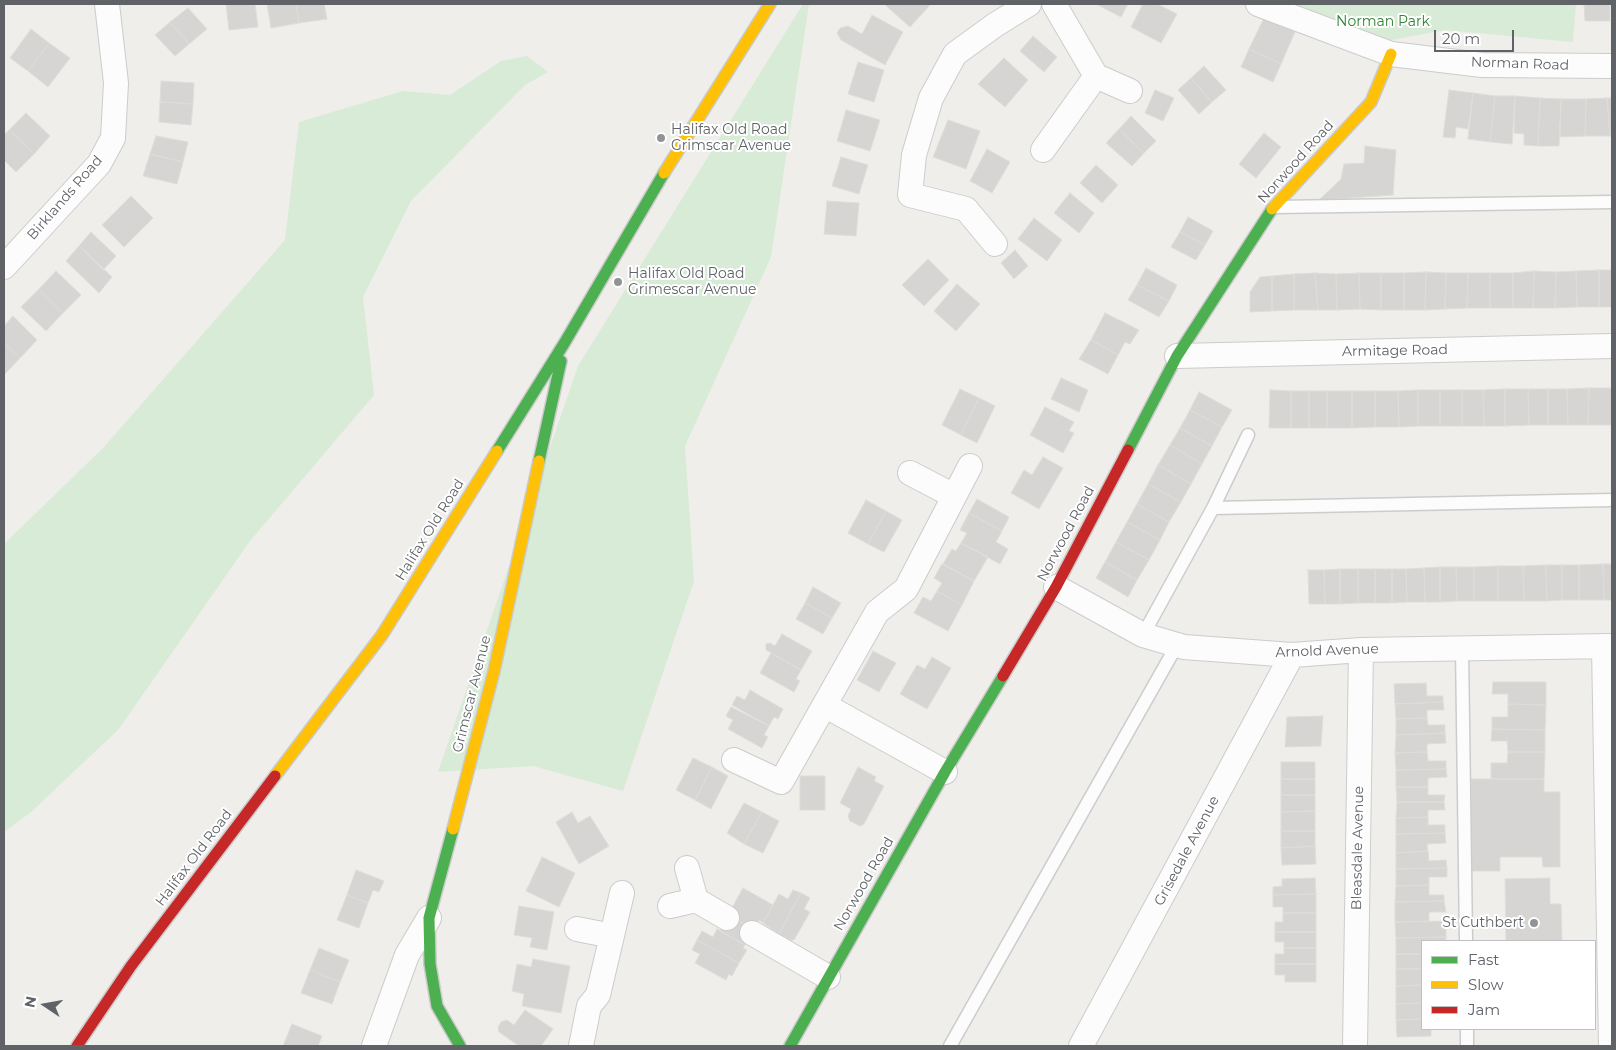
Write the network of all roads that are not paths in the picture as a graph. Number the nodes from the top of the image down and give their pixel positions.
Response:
1 (107, 4) edge
2 (770, 4) edge
3 (1028, 4) edge
4 (1054, 4) edge
5 (1258, 4) edge
6 (1391, 54) junction
7 (1612, 66) edge
8 (1096, 76) junction
9 (1130, 92) dead end
10 (1042, 150) dead end
11 (1612, 202) edge
12 (1273, 207) junction
13 (995, 244) dead end
14 (4, 267) edge
15 (565, 342) junction
16 (1612, 346) edge
17 (1177, 356) junction
18 (1248, 435) dead end
19 (970, 466) dead end
20 (910, 473) dead end
21 (954, 496) junction
22 (1612, 500) edge
23 (1213, 508) junction
24 (1056, 587) junction
25 (1142, 635) junction
26 (1177, 645) junction
27 (1608, 646) edge
28 (1462, 648) junction
29 (1361, 650) junction
30 (1292, 655) junction
31 (826, 706) junction
32 (734, 760) dead end
33 (945, 772) junction
34 (687, 868) dead end
35 (622, 893) dead end
36 (696, 900) junction
37 (670, 906) dead end
38 (429, 918) junction
39 (727, 918) dead end
40 (577, 929) dead end
41 (752, 933) dead end
42 (612, 936) junction
43 (1466, 940) edge
44 (828, 977) junction
45 (1467, 1030) edge
46 (77, 1046) edge
47 (374, 1046) edge
48 (460, 1046) edge
49 (581, 1046) edge
50 (790, 1046) edge
51 (950, 1046) edge
52 (1081, 1046) edge
53 (1355, 1046) edge
54 (1467, 1046) edge
55 (1611, 1046) edge

1 - 14 street, Birklands Road
2 - 15 street, Halifax Old Road
3 - 13 street
4 - 8 street
5 - 6 street, Norman Road
6 - 7 street, Norman Road
6 - 12 street, Norwood Road
8 - 9 street
8 - 10 street
11 - 12 lane
12 - 17 street, Norwood Road
15 - 38 street, Grimscar Avenue
15 - 46 street, Halifax Old Road
16 - 17 street, Armitage Road
17 - 24 street, Norwood Road
18 - 23 lane
19 - 21 street
20 - 21 street
21 - 31 street
22 - 23 lane
23 - 25 lane
24 - 25 street, Arnold Avenue
24 - 33 street, Norwood Road
25 - 26 street, Arnold Avenue
26 - 30 street, Arnold Avenue
26 - 51 lane
27 - 28 street, Arnold Avenue
27 - 55 street
28 - 29 street, Arnold Avenue
28 - 43 lane
29 - 30 street, Arnold Avenue
29 - 53 street, Bleasdale Avenue
30 - 52 street, Grisedale Avenue
31 - 32 street
31 - 33 street
33 - 44 street, Norwood Road
34 - 36 street
35 - 42 street
36 - 37 street
36 - 39 street
38 - 47 street
38 - 48 street, Grimscar Avenue
40 - 42 street
41 - 44 street
42 - 49 street
44 - 50 street, Norwood Road
45 - 54 lane

